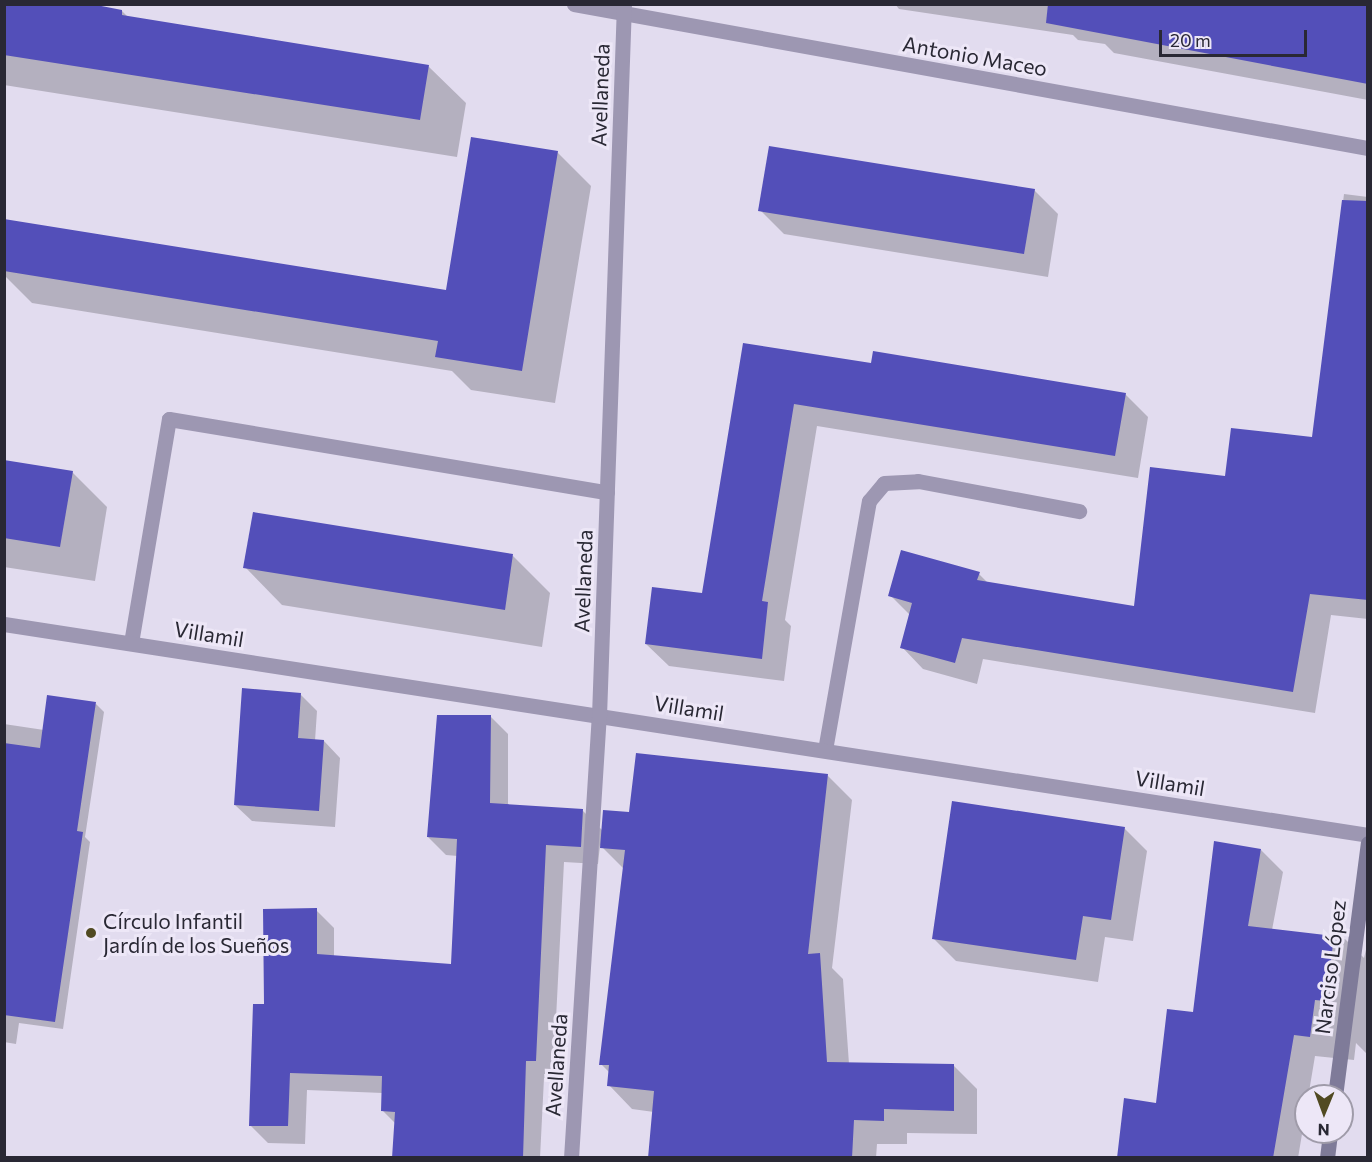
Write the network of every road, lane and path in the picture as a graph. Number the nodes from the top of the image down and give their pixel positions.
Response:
1 (574, 4) edge
2 (624, 9) edge
3 (1368, 148) edge
4 (607, 492) junction
5 (1079, 511) dead end
6 (4, 624) edge
7 (131, 643) junction
8 (599, 716) junction
9 (825, 750) junction
10 (1368, 835) edge
11 (1368, 843) edge
12 (1337, 1084) edge
13 (571, 1158) edge

1 - 2 street, Antonio Maceo
2 - 3 street, Antonio Maceo
2 - 4 street, Avellaneda
4 - 7 street
4 - 8 street, Avellaneda
5 - 9 street
6 - 7 street, Villamil
7 - 8 street, Villamil
8 - 9 street, Villamil
8 - 13 street, Avellaneda
9 - 10 street, Villamil
11 - 12 street, Narciso López

